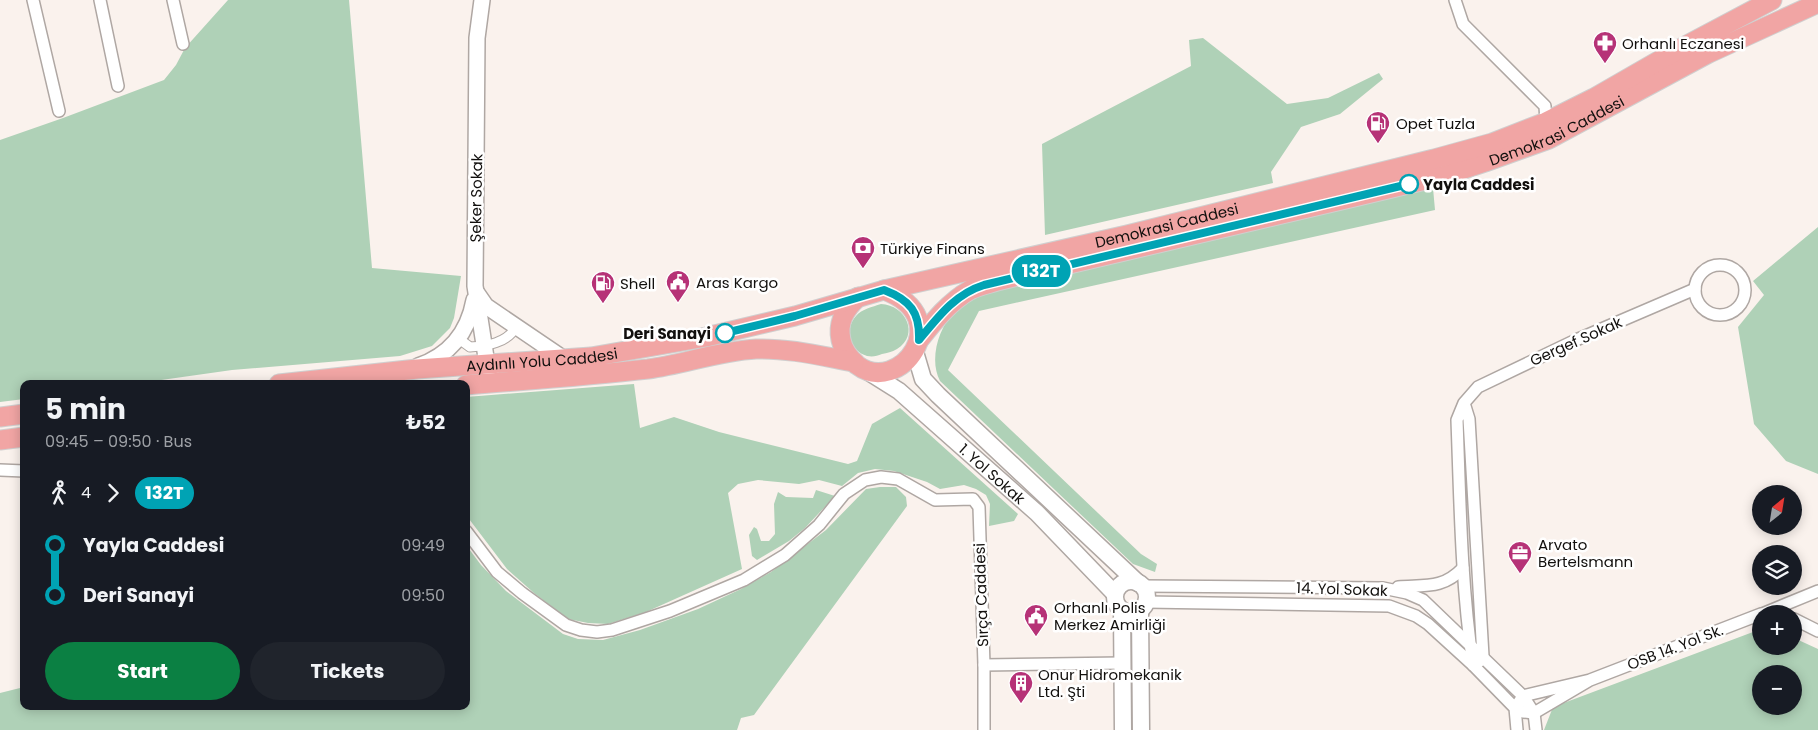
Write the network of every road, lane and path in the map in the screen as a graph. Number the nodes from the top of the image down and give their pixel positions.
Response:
1 (33, 0) edge
2 (100, 0) edge
3 (172, 0) edge
4 (482, 0) edge
5 (1455, 0) edge
6 (1772, 0) edge
7 (1818, 2) edge
8 (183, 44) dead end
9 (118, 86) dead end
10 (59, 111) dead end
11 (1546, 122) junction
12 (475, 286) junction
13 (1695, 289) junction
14 (884, 290) junction
15 (858, 297) junction
16 (512, 324) junction
17 (917, 346) junction
18 (474, 352) junction
19 (564, 359) junction
20 (857, 364) junction
21 (407, 370) junction
22 (316, 380) edge
23 (510, 381) junction
24 (470, 385) edge
25 (1464, 404) junction
26 (20, 414) edge
27 (0, 417) edge
28 (20, 438) edge
29 (0, 440) edge
30 (0, 470) edge
31 (20, 471) edge
32 (1051, 500) junction
33 (1037, 513) junction
34 (470, 536) edge
35 (1463, 568) junction
36 (1140, 584) junction
37 (1383, 588) junction
38 (1818, 591) edge
39 (1115, 594) junction
40 (1791, 605) edge
41 (1143, 606) junction
42 (1122, 610) junction
43 (1752, 618) edge
44 (1802, 623) edge
45 (1818, 631) edge
46 (1470, 643) junction
47 (1483, 656) junction
48 (1122, 663) junction
49 (1474, 664) junction
50 (984, 665) junction
51 (1590, 680) junction
52 (1524, 696) junction
53 (1515, 708) junction
54 (1534, 713) junction
55 (984, 730) edge
56 (1123, 730) edge
57 (1141, 730) edge
58 (1516, 730) edge
59 (1536, 730) edge

1 - 10 street
2 - 9 street
3 - 8 street
4 - 12 street, Şeker Sokak
5 - 11 street
6 - 11 main road, Demokrasi Caddesi
7 - 17 main road, Demokrasi Caddesi
11 - 14 main road, Demokrasi Caddesi
12 - 16 street
12 - 18 street, Şeker Sokak
12 - 18 street
13 - 13 street
13 - 25 street, Gergef Sokak
14 - 15 main road
14 - 17 main road
15 - 19 main road, Aydınlı Yolu Caddesi
15 - 20 main road
16 - 18 street
16 - 19 street
17 - 20 main road
17 - 32 main road, 1. Yol Sokak
18 - 19 main road, Aydınlı Yolu Caddesi
18 - 21 main road, Aydınlı Yolu Caddesi
18 - 21 street
18 - 23 street
18 - 24 street
20 - 23 main road, Aydınlı Yolu Caddesi
20 - 33 main road, 1. Yol Sokak
21 - 22 main road, Aydınlı Yolu Caddesi
23 - 24 main road, Aydınlı Yolu Caddesi
25 - 35 street, Gergef Sokak
25 - 47 street
26 - 27 main road
28 - 29 main road
30 - 31 street
32 - 33 main road
32 - 36 main road, 1. Yol Sokak
33 - 39 main road, 1. Yol Sokak
34 - 50 street, Sırça Caddesi
35 - 37 street
35 - 46 street, Gergef Sokak
36 - 37 street, 14. Yol Sokak
36 - 39 main road
36 - 41 main road
37 - 46 street, 14. Yol Sokak
38 - 40 street, OSB 14. Yol Sk.
39 - 42 main road, 1. Yol Sokak
41 - 42 main road
41 - 49 street, 14. Yol Sokak
41 - 57 main road
42 - 48 main road, 1. Yol Sokak
43 - 51 street, OSB 14. Yol Sk.
44 - 45 street
46 - 47 street, 14. Yol Sokak
46 - 49 street, Gergef Sokak
47 - 49 street
47 - 52 street, 14. Yol Sokak
48 - 50 street
48 - 56 main road, 1. Yol Sokak
49 - 53 street, 14. Yol Sokak
50 - 55 street, Sırça Caddesi
51 - 52 street
51 - 54 street
52 - 53 street
52 - 54 street, 14. Yol Sokak
53 - 54 street
53 - 58 street
54 - 59 street, 14. Yol Sokak

